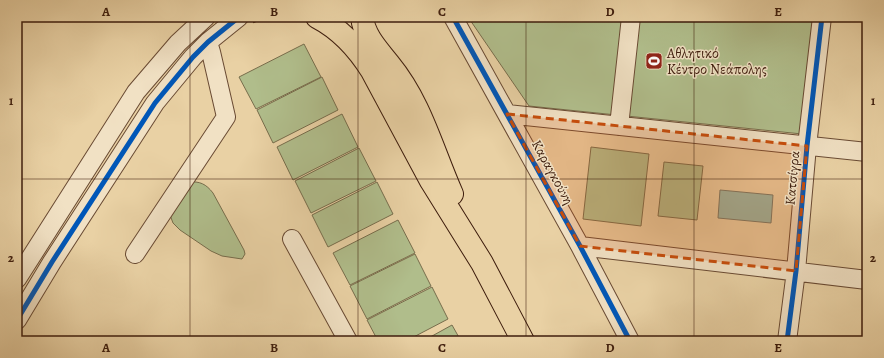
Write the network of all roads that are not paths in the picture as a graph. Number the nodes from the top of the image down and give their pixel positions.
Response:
1 (206, 17) edge
2 (239, 17) edge
3 (317, 17) edge
4 (362, 17) edge
5 (453, 17) edge
6 (631, 17) edge
7 (822, 17) edge
8 (208, 42) junction
9 (507, 114) junction
10 (620, 126) junction
11 (807, 146) junction
12 (867, 152) edge
13 (292, 239) dead end
14 (580, 246) junction
15 (135, 254) dead end
16 (482, 263) junction
17 (796, 271) junction
18 (17, 279) edge
19 (867, 280) edge
20 (17, 320) edge
21 (348, 341) edge
22 (523, 341) edge
23 (630, 341) edge
24 (787, 341) edge

1 - 18 street
2 - 8 street
3 - 16 highway
4 - 16 highway
5 - 9 street, Καραγκούνη
6 - 10 street
7 - 11 street, Κατσίγρα
8 - 15 street
8 - 20 street
9 - 10 street
9 - 14 street, Καραγκούνη
10 - 11 street
11 - 12 street
11 - 17 street, Κατσίγρα
13 - 21 street
14 - 17 street
14 - 23 street, Καραγκούνη
16 - 22 highway
17 - 19 street
17 - 24 street, Κατσίγρα

